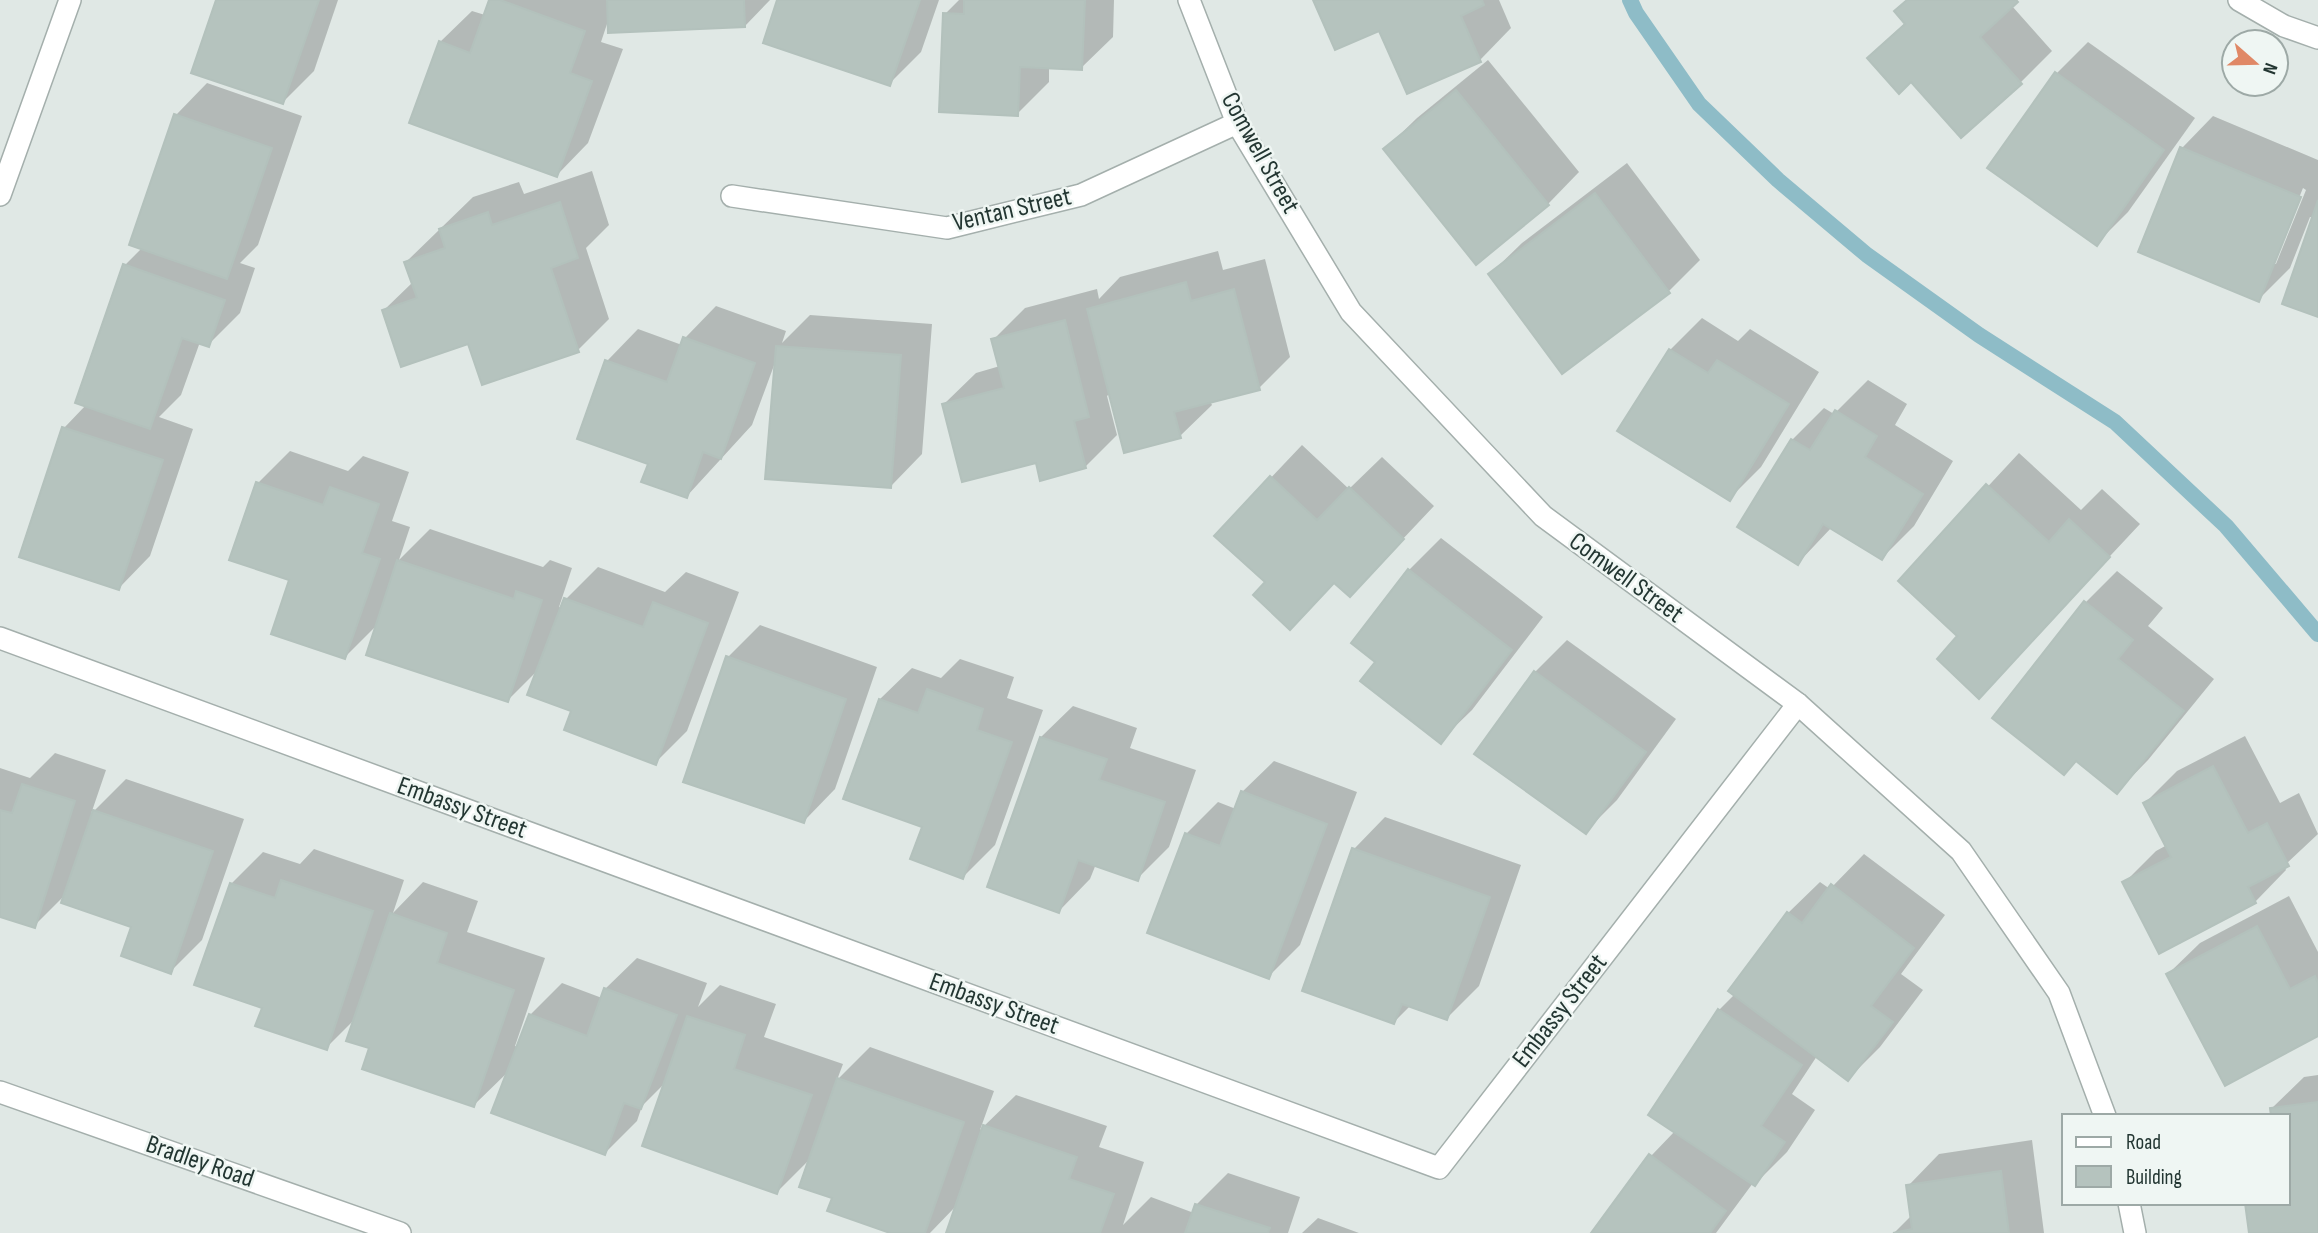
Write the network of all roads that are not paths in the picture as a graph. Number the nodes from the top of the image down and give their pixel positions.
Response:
1 (70, 0) edge
2 (1189, 0) edge
3 (2238, 0) edge
4 (2318, 38) edge
5 (1237, 123) junction
6 (0, 195) edge
7 (732, 195) dead end
8 (0, 638) edge
9 (1798, 704) junction
10 (0, 1092) edge
11 (2104, 1114) edge
12 (2129, 1205) edge
13 (400, 1233) edge
14 (2135, 1233) edge

1 - 6 street
2 - 5 street, Comwell Street
3 - 4 street
5 - 7 street, Ventan Street
5 - 9 street, Comwell Street
8 - 9 street, Embassy Street
9 - 11 street, Comwell Street
10 - 13 street, Bradley Road
12 - 14 street

